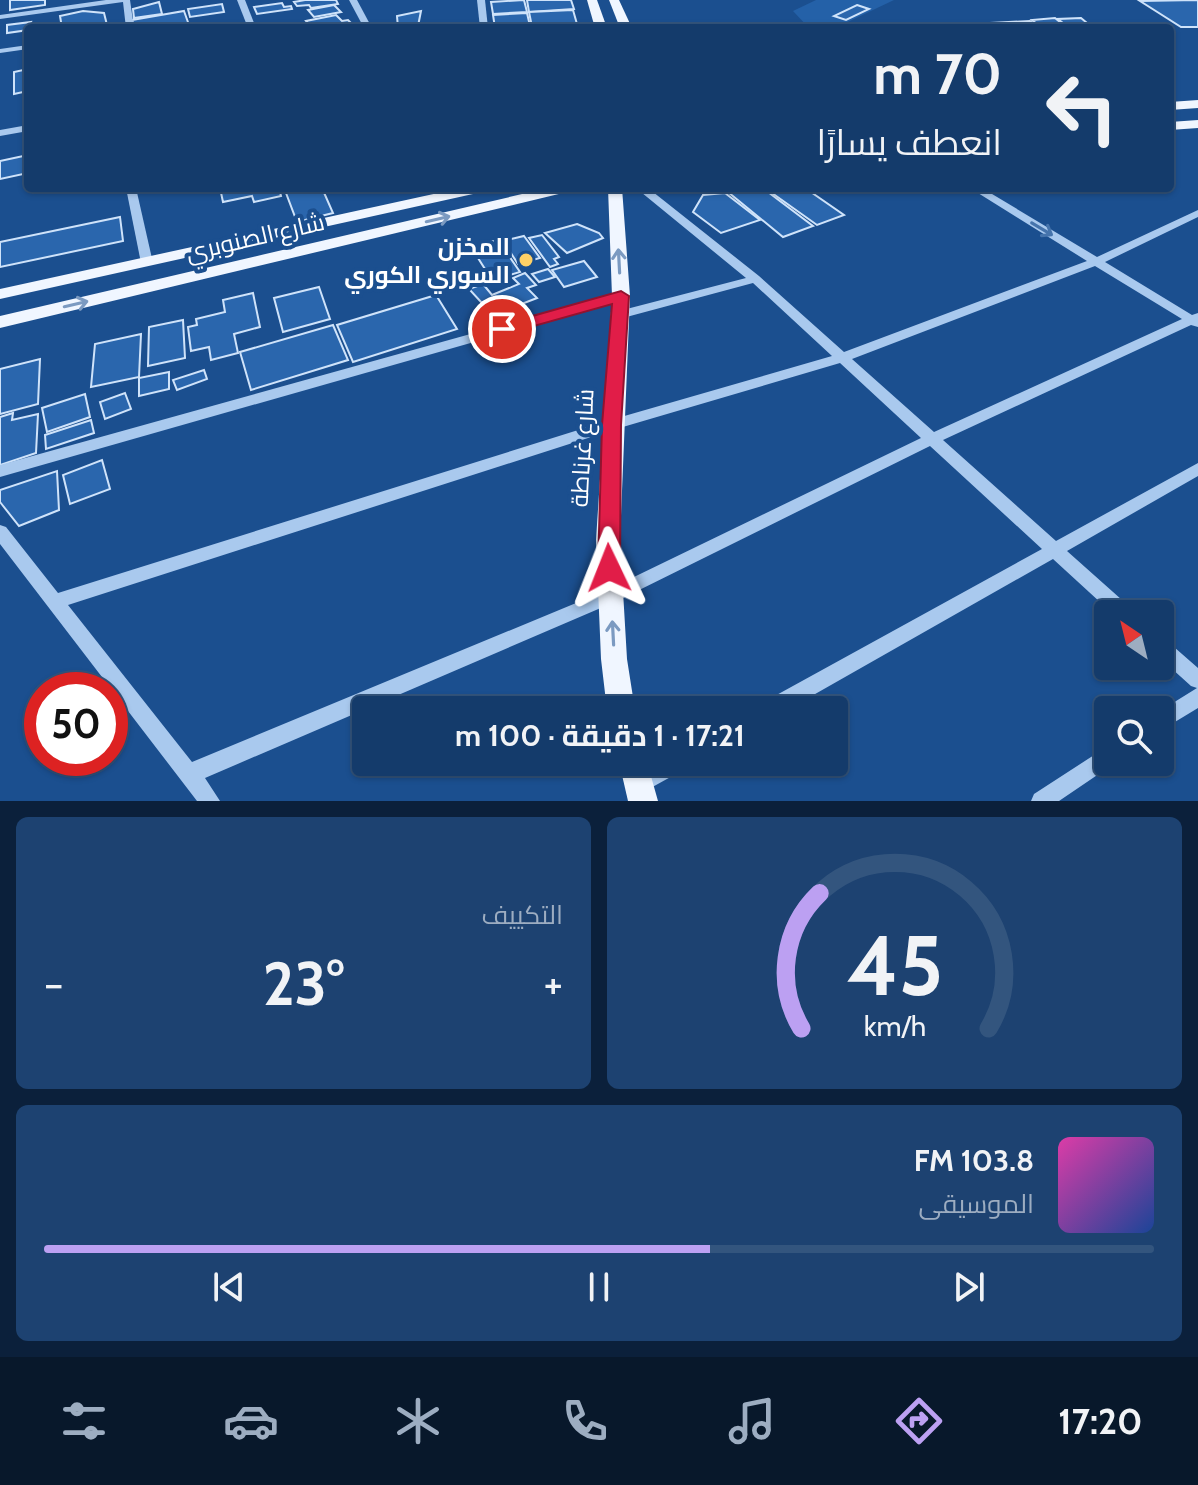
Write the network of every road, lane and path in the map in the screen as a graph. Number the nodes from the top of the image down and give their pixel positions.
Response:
1 (124, 0) edge
2 (241, 0) edge
3 (353, 0) edge
4 (481, 0) edge
5 (592, 0) edge
6 (614, 0) edge
7 (0, 17) edge
8 (129, 24) edge
9 (250, 24) edge
10 (366, 24) edge
11 (484, 24) edge
12 (600, 24) edge
13 (624, 24) edge
14 (24, 48) edge
15 (0, 51) edge
16 (1198, 104) edge
17 (1174, 106) edge
18 (1174, 126) edge
19 (1195, 126) edge
20 (24, 129) edge
21 (0, 133) edge
22 (132, 192) edge
23 (463, 192) edge
24 (550, 192) edge
25 (615, 192) edge
26 (646, 192) edge
27 (982, 192) edge
28 (1198, 213) edge
29 (1096, 262) junction
30 (147, 263) junction
31 (755, 279) junction
32 (0, 294) edge
33 (620, 306) junction
34 (1196, 320) edge
35 (0, 322) edge
36 (842, 358) junction
37 (612, 425) junction
38 (932, 439) junction
39 (1198, 469) edge
40 (0, 471) edge
41 (0, 532) edge
42 (1052, 549) junction
43 (611, 596) junction
44 (1109, 600) edge
45 (55, 602) junction
46 (1174, 659) edge
47 (1198, 680) edge
48 (620, 696) edge
49 (794, 696) edge
50 (1198, 697) edge
51 (1174, 713) edge
52 (1094, 765) edge
53 (189, 774) junction
54 (210, 801) edge
55 (1041, 801) edge

1 - 7 street
1 - 8 street
2 - 9 street
3 - 10 street
4 - 11 street
5 - 12 main road
6 - 13 main road
14 - 15 street
16 - 17 main road
18 - 19 main road
20 - 21 street
22 - 30 street
23 - 30 main road, شارع الصنوبري
35 -> 24 main road, شارع الصنوبري
33 -> 25 main road, شارع غرناطة
26 - 31 street
27 -> 29 street
28 - 29 street
29 - 34 street
29 - 36 street
30 - 32 main road, شارع الصنوبري
31 - 33 street
31 - 36 street
33 - 37 main road, شارع غرناطة
33 - 40 street
34 - 38 street
36 - 37 street
36 - 38 street
37 - 43 main road, شارع غرناطة
37 - 45 street
38 - 42 street
38 - 43 street
39 - 42 street
41 - 45 street
42 - 44 street
42 - 49 street
48 -> 43 main road, شارع غرناطة
43 - 53 street
45 - 53 street
46 - 47 street
50 - 51 street
52 - 55 street
53 - 54 street

